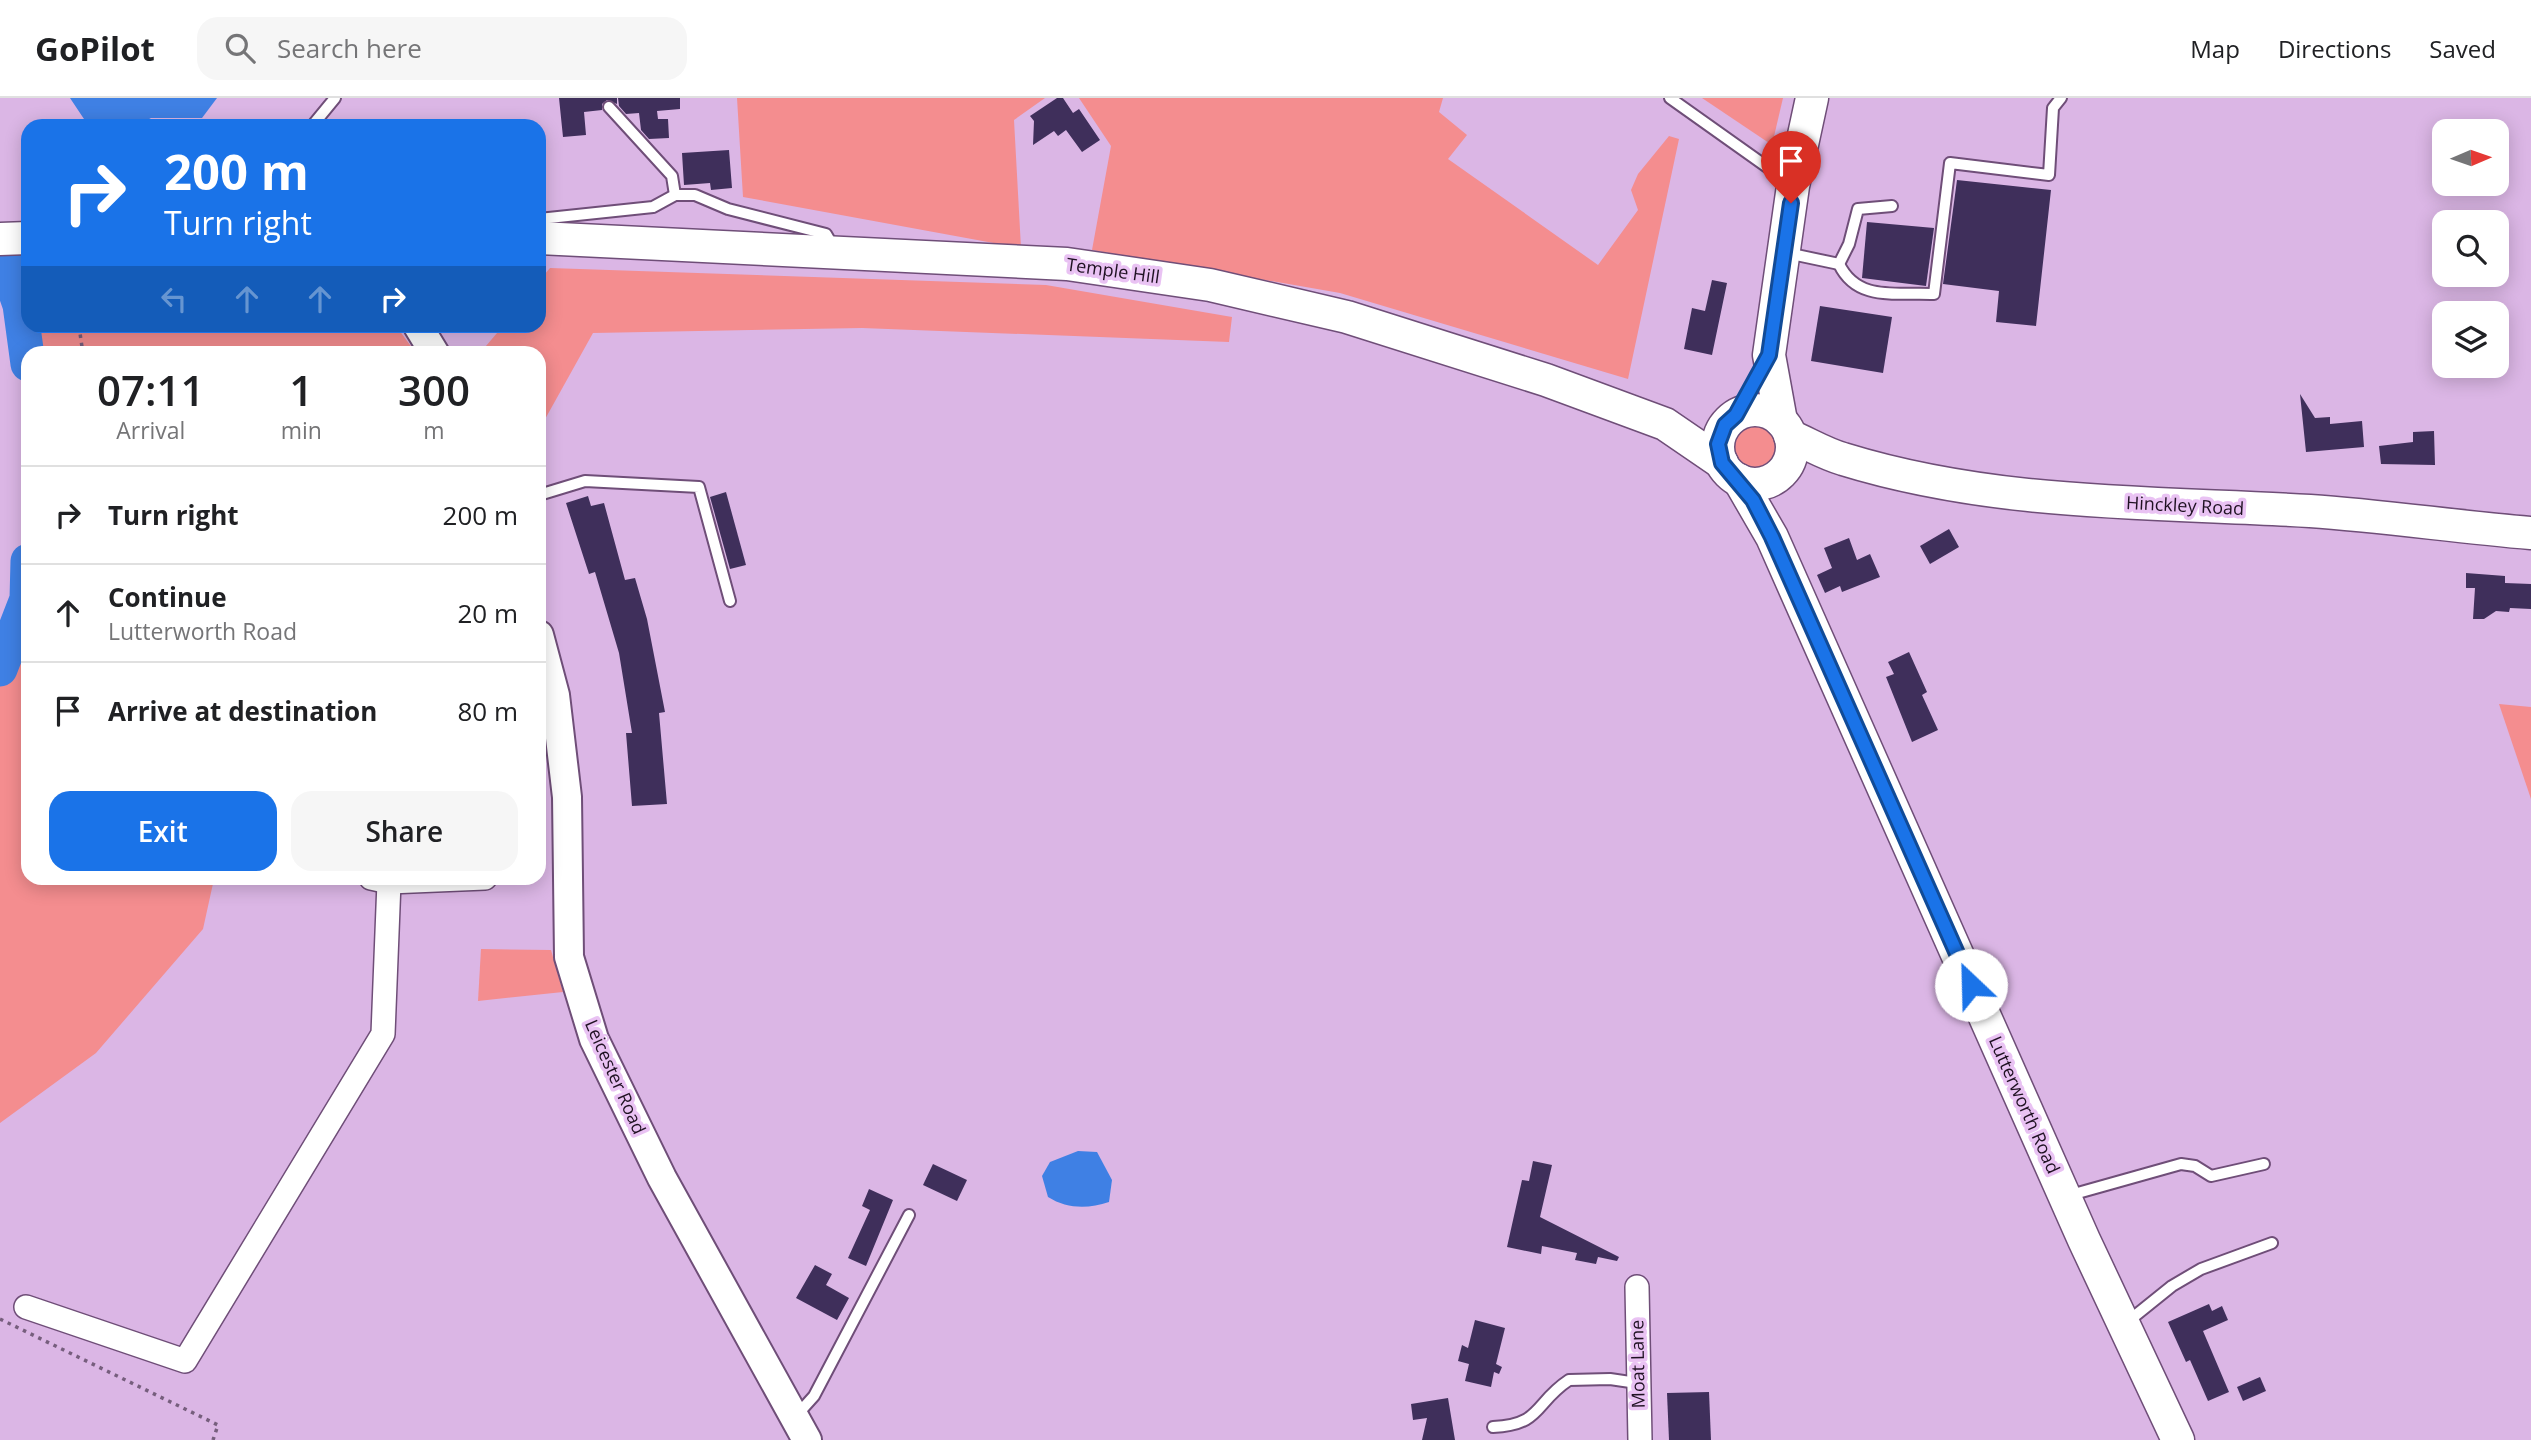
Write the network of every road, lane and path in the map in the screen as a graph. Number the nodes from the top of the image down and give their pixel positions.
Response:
1 (335, 98) edge
2 (1670, 98) edge
3 (1812, 98) edge
4 (2061, 98) edge
5 (609, 107) dead end
6 (318, 119) edge
7 (1793, 186) junction
8 (675, 195) junction
9 (1892, 206) dead end
10 (546, 218) edge
11 (21, 238) edge
12 (546, 238) edge
13 (0, 239) edge
14 (832, 253) junction
15 (1784, 253) junction
16 (1839, 264) junction
17 (1769, 355) junction
18 (1730, 420) junction
19 (1665, 424) junction
20 (1784, 449) junction
21 (1730, 471) junction
22 (546, 493) edge
23 (2531, 533) edge
24 (1772, 537) junction
25 (730, 601) dead end
26 (546, 661) edge
27 (380, 885) edge
28 (2264, 1164) dead end
29 (2065, 1197) junction
30 (909, 1215) dead end
31 (2272, 1243) dead end
32 (1637, 1287) dead end
33 (26, 1307) dead end
34 (0, 1319) edge
35 (2124, 1325) junction
36 (1637, 1383) junction
37 (1493, 1427) dead end
38 (800, 1429) edge
39 (213, 1440) edge
40 (1640, 1440) edge
41 (2178, 1440) edge

1 - 6 lane
2 - 7 lane
3 - 7 main road, Lutterworth Road
4 - 16 lane
5 - 8 lane
7 - 15 main road, Lutterworth Road
8 - 10 lane
8 - 14 lane
9 - 16 lane
11 - 13 main road
12 - 14 main road, Temple Hill
14 - 19 main road, Temple Hill
15 - 16 lane
15 - 17 main road, Lutterworth Road
17 - 18 main road, Lutterworth Road
17 - 20 main road, Lutterworth Road
18 - 19 main road, Temple Hill
18 - 20 main road
18 - 21 main road
19 - 21 main road, Temple Hill
20 - 21 main road
20 - 23 main road, Hinckley Road
20 - 24 main road, Lutterworth Road
21 - 24 main road, Lutterworth Road
22 - 25 lane
24 - 29 main road, Lutterworth Road
26 - 38 street, Leicester Road
27 - 33 street
28 - 29 lane
29 - 35 main road, Lutterworth Road
30 - 38 lane
31 - 35 lane
32 - 36 street, Moat Lane
34 - 39 path
35 - 41 main road, Lutterworth Road
36 - 37 lane
36 - 40 street, Moat Lane

